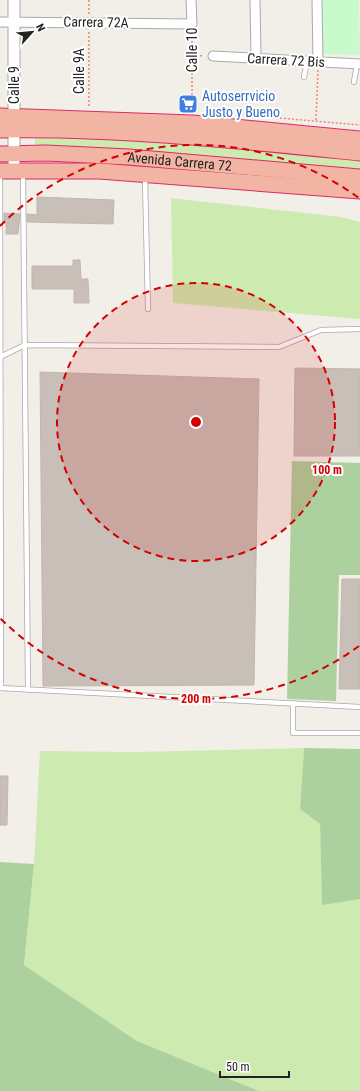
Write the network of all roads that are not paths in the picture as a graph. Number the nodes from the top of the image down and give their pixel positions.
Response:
1 (14, 0) edge
2 (191, 0) edge
3 (255, 0) edge
4 (317, 0) edge
5 (0, 22) edge
6 (14, 22) junction
7 (192, 24) joint
8 (213, 56) road end
9 (256, 58) junction
10 (307, 61) junction
11 (318, 62) junction
12 (359, 64) edge
13 (304, 77) dead end
14 (354, 82) dead end
15 (7, 123) edge
16 (270, 130) junction
17 (360, 139) edge
18 (296, 147) junction
19 (360, 153) edge
20 (7, 154) edge
21 (9, 170) edge
22 (145, 173) junction
23 (360, 176) edge
24 (360, 191) edge
25 (148, 309) dead end
26 (360, 329) edge
27 (25, 346) junction
28 (1, 357) edge
29 (0, 688) edge
30 (28, 690) junction
31 (293, 703) junction
32 (360, 707) edge
33 (360, 733) edge

1 - 6 street, Calle 9
2 - 7 street, Calle 10
3 - 9 street
4 - 11 street
5 - 6 street, Carrera 72A
6 - 7 street, Carrera 72A
6 - 15 street, Calle 9
8 - 9 street, Carrera 72 Bis
9 - 10 street, Carrera 72 Bis
10 - 11 street, Carrera 72 Bis
10 - 13 lane
11 - 12 street, Carrera 72 Bis
12 - 14 lane
15 - 16 highway
15 - 18 highway, Avenida Carrera 72
15 - 20 street, Calle 9
16 - 17 highway
16 - 18 highway
18 - 19 highway, Avenida Carrera 72
20 - 21 street, Calle 9
20 - 23 highway, Avenida Carrera 72
21 - 22 highway, Avenida Carrera 72
21 - 27 lane
21 - 28 lane
22 - 24 highway, Avenida Carrera 72
22 - 25 lane
26 - 27 lane
27 - 28 lane
27 - 30 lane
28 - 29 lane
29 - 30 lane
30 - 31 lane
31 - 32 lane
31 - 33 lane

